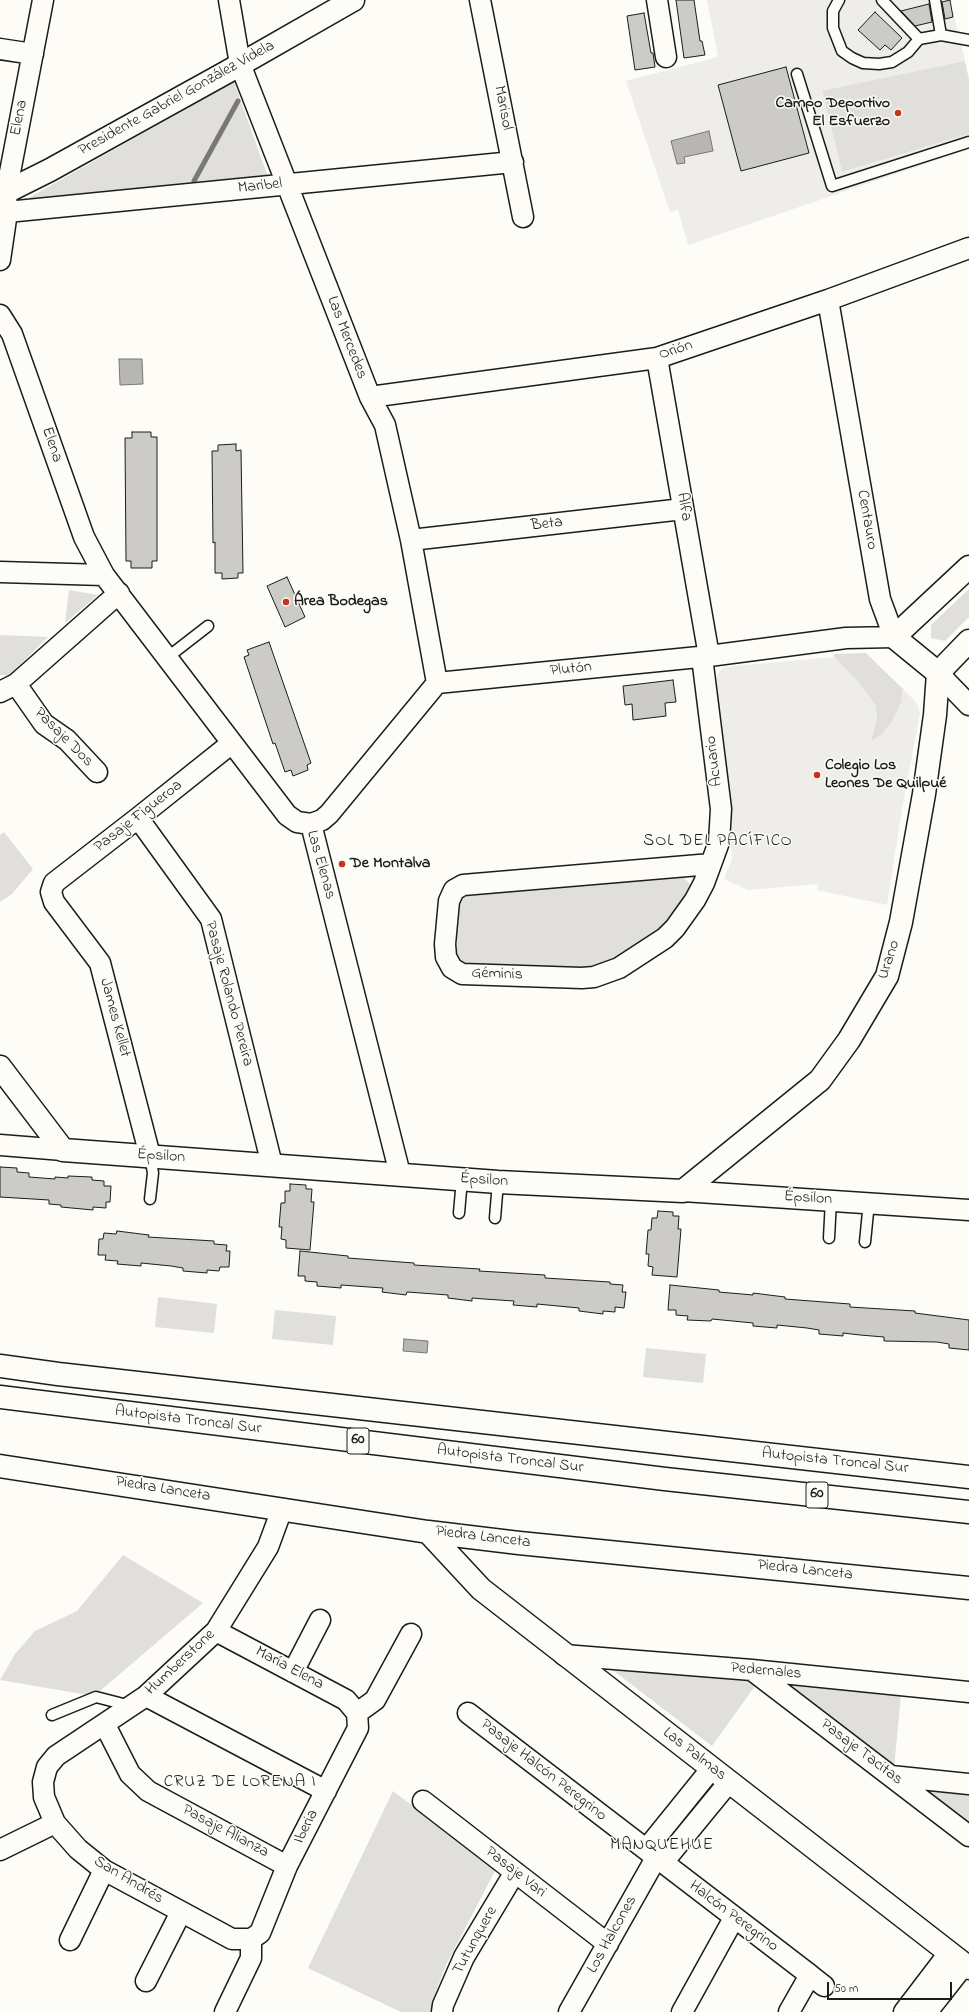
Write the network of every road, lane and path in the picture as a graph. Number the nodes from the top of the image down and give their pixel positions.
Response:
1 (43, 0) edge
2 (229, 0) edge
3 (353, 0) edge
4 (480, 0) edge
5 (657, 0) edge
6 (838, 0) edge
7 (882, 0) edge
8 (935, 0) edge
9 (941, 36) junction
10 (919, 39) junction
11 (969, 40) edge
12 (0, 49) edge
13 (33, 54) junction
14 (666, 57) dead end
15 (240, 64) junction
16 (797, 74) dead end
17 (969, 142) edge
18 (513, 162) junction
19 (287, 184) junction
20 (4, 200) edge
21 (523, 217) dead end
22 (969, 248) edge
23 (0, 260) edge
24 (828, 300) junction
25 (0, 315) edge
26 (657, 358) junction
27 (370, 398) junction
28 (683, 509) junction
29 (412, 540) junction
30 (969, 567) edge
31 (0, 572) edge
32 (104, 575) junction
33 (119, 593) junction
34 (208, 626) dead end
35 (894, 637) junction
36 (969, 642) edge
37 (168, 657) junction
38 (706, 657) junction
39 (938, 673) junction
40 (437, 683) junction
41 (8, 688) edge
42 (969, 706) edge
43 (232, 743) junction
44 (97, 772) dead end
45 (138, 818) junction
46 (311, 824) junction
47 (711, 864) junction
48 (51, 892) joint
49 (0, 1067) edge
50 (0, 1145) edge
51 (63, 1150) junction
52 (150, 1156) junction
53 (272, 1165) junction
54 (400, 1174) junction
55 (462, 1180) junction
56 (498, 1182) junction
57 (683, 1191) junction
58 (150, 1199) dead end
59 (831, 1200) junction
60 (869, 1202) junction
61 (969, 1210) edge
62 (459, 1213) dead end
63 (495, 1218) dead end
64 (829, 1238) dead end
65 (865, 1242) dead end
66 (0, 1362) edge
67 (0, 1366) edge
68 (58, 1374) junction
69 (0, 1398) edge
70 (825, 1461) junction
71 (0, 1466) edge
72 (969, 1466) edge
73 (969, 1477) edge
74 (282, 1509) junction
75 (969, 1512) edge
76 (428, 1532) junction
77 (969, 1588) edge
78 (320, 1620) dead end
79 (216, 1631) junction
80 (412, 1634) dead end
81 (564, 1655) junction
82 (752, 1670) junction
83 (293, 1672) junction
84 (969, 1692) edge
85 (139, 1701) junction
86 (357, 1713) junction
87 (468, 1713) dead end
88 (52, 1716) dead end
89 (105, 1725) junction
90 (712, 1768) junction
91 (891, 1776) junction
92 (43, 1782) joint
93 (729, 1782) junction
94 (969, 1784) edge
95 (326, 1790) junction
96 (423, 1801) dead end
97 (55, 1822) junction
98 (969, 1836) edge
99 (0, 1850) edge
100 (656, 1858) junction
101 (287, 1866) junction
102 (104, 1870) junction
103 (515, 1872) junction
104 (181, 1912) junction
105 (734, 1918) junction
106 (251, 1939) junction
107 (70, 1940) dead end
108 (608, 1944) junction
109 (961, 1962) edge
110 (146, 1981) dead end
111 (225, 2012) edge
112 (442, 2012) edge
113 (569, 2012) edge
114 (682, 2012) edge
115 (789, 2012) edge
116 (904, 2012) edge
117 (927, 2012) edge

1 - 13 street, Elena
2 - 15 street, Las Mercedes
3 - 15 main road, Presidente Gabriel González Videla
4 - 18 street, Marisol
5 - 14 street
6 - 10 lane
7 - 10 lane
8 - 9 lane
9 - 10 lane
9 - 11 lane
12 - 13 street
13 - 20 street, Elena
15 - 19 street, Las Mercedes
15 - 20 main road, Presidente Gabriel González Videla
16 - 17 lane
18 - 19 street, Maribel
18 - 21 street, Marisol
19 - 20 street, Maribel
19 - 27 street, Las Mercedes
20 - 23 street, Elena
22 - 24 street, Orión
24 - 26 street, Orión
24 - 35 street, Centauro
25 - 32 street, Elena
26 - 27 street, Orión
26 - 28 street, Alfa
27 - 29 street, Las Mercedes
28 - 29 street, Beta
28 - 38 street, Alfa
29 - 40 street, Las Mercedes
30 - 35 main road
31 - 32 street
32 - 33 street, Las Elenas
33 - 37 street, Las Elenas
33 - 41 street
34 - 37 lane
35 - 38 street, Plutón
35 - 39 main road
36 - 39 main road
37 - 43 street, Las Elenas
38 - 40 street, Plutón
38 - 47 street, Acuario
39 - 42 street
39 - 57 main road, Urano
40 - 46 street
41 - 44 street, Pasaje Dos
43 - 45 street, Pasaje Figueroa
43 - 46 street, Las Elenas
45 - 48 street, Pasaje Figueroa
45 - 53 street, Pasaje Rolando Pereira
46 - 54 street, Las Elenas
47 - 47 street, Géminis
48 - 52 street, James Kellet
49 - 51 main road
50 - 51 street, Épsilon
51 - 52 main road, Épsilon
52 - 53 main road, Épsilon
52 - 58 lane
53 - 54 main road, Épsilon
54 - 55 main road, Épsilon
55 - 56 main road, Épsilon
55 - 62 lane
56 - 57 main road, Épsilon
56 - 63 lane
57 - 59 street, Épsilon
59 - 60 street, Épsilon
59 - 64 lane
60 - 61 street, Épsilon
60 - 65 lane
66 - 68 main road, Autopista Troncal Sur / 60
67 - 68 main road, Autopista Troncal Sur / 60
68 - 70 main road, Autopista Troncal Sur / 60
69 - 75 main road, Autopista Troncal Sur / 60
70 - 72 main road
70 - 73 main road, Autopista Troncal Sur / 60
71 - 74 main road, Piedra Lanceta
74 - 76 main road, Piedra Lanceta
74 - 79 street, Humberstone
76 - 77 main road, Piedra Lanceta
76 - 81 main road, Las Palmas
78 - 83 street
79 - 83 street, María Elena
79 - 85 street, Humberstone
80 - 86 street
81 - 82 street, Pedernales
81 - 90 main road, Las Palmas
82 - 84 street, Pedernales
82 - 91 street, Pasaje Tacitas
83 - 86 street, María Elena
85 - 88 lane
85 - 89 street, Humberstone
85 - 95 street
86 - 95 street, Iberia
87 - 100 street, Pasaje Halcón Peregrino
89 - 92 street, Humberstone
89 - 101 street, Pasaje Alianza
90 - 93 main road, Las Palmas
90 - 100 street
91 - 94 street
91 - 98 street, Pasaje Tacitas
92 - 97 street, San Andrés
93 - 100 street
93 - 109 main road, Las Palmas
95 - 101 street, Iberia
96 - 103 street, Pasaje Vari
97 - 99 street
97 - 102 street, San Andrés
100 - 105 street, Halcón Peregrino
100 - 108 street, Los Halcones
101 - 106 street, Iberia
102 - 104 street, San Andrés
102 - 107 street
103 - 108 street, Pasaje Vari
103 - 112 street, Tutunquere
104 - 106 street, San Andrés
104 - 110 street
105 - 114 street
105 - 115 street, Halcón Peregrino
106 - 111 street
108 - 113 street, Los Halcones
109 - 116 street
109 - 117 street

